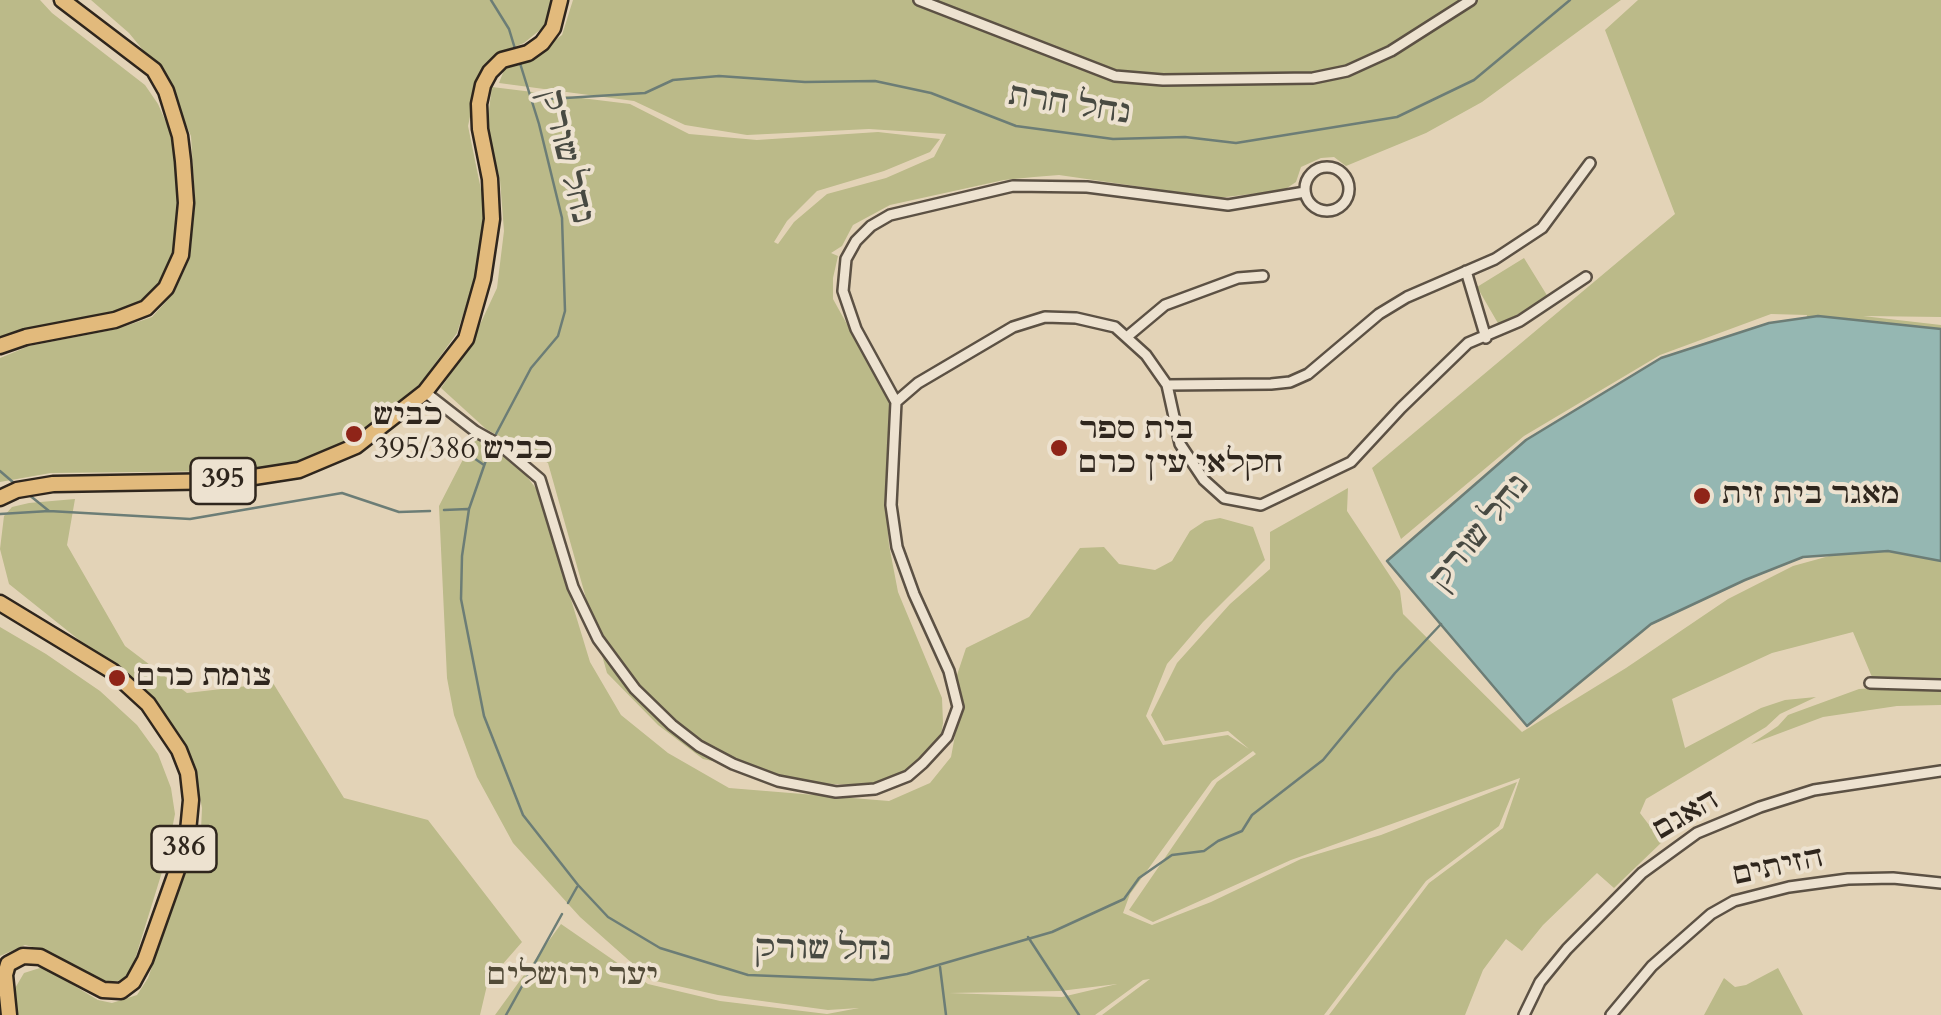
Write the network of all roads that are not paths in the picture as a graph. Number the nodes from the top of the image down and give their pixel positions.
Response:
1 (560, 0) edge
2 (919, 0) edge
3 (1471, 0) edge
4 (61, 1) edge
5 (1590, 163) dead end
6 (1305, 192) junction
7 (1466, 270) junction
8 (1263, 276) dead end
9 (1586, 277) dead end
10 (1128, 336) junction
11 (1486, 338) junction
12 (0, 346) edge
13 (1167, 384) junction
14 (424, 392) junction
15 (896, 402) junction
16 (0, 498) edge
17 (1, 602) edge
18 (1870, 682) dead end
19 (1941, 685) edge
20 (1941, 770) edge
21 (1941, 883) edge
22 (9, 1015) edge
23 (1524, 1015) edge
24 (1611, 1015) edge

1 - 14 main road, 395
2 - 3 street
4 - 12 main road
5 - 7 street
6 - 6 street
6 - 15 street
7 - 11 street
7 - 13 street
8 - 10 street
9 - 11 street
10 - 13 street
10 - 15 street
11 - 13 street
14 - 15 street
14 - 16 main road, 395
17 - 22 main road, 386
18 - 19 street
20 - 23 street, האגם
21 - 24 street, הזיתים

